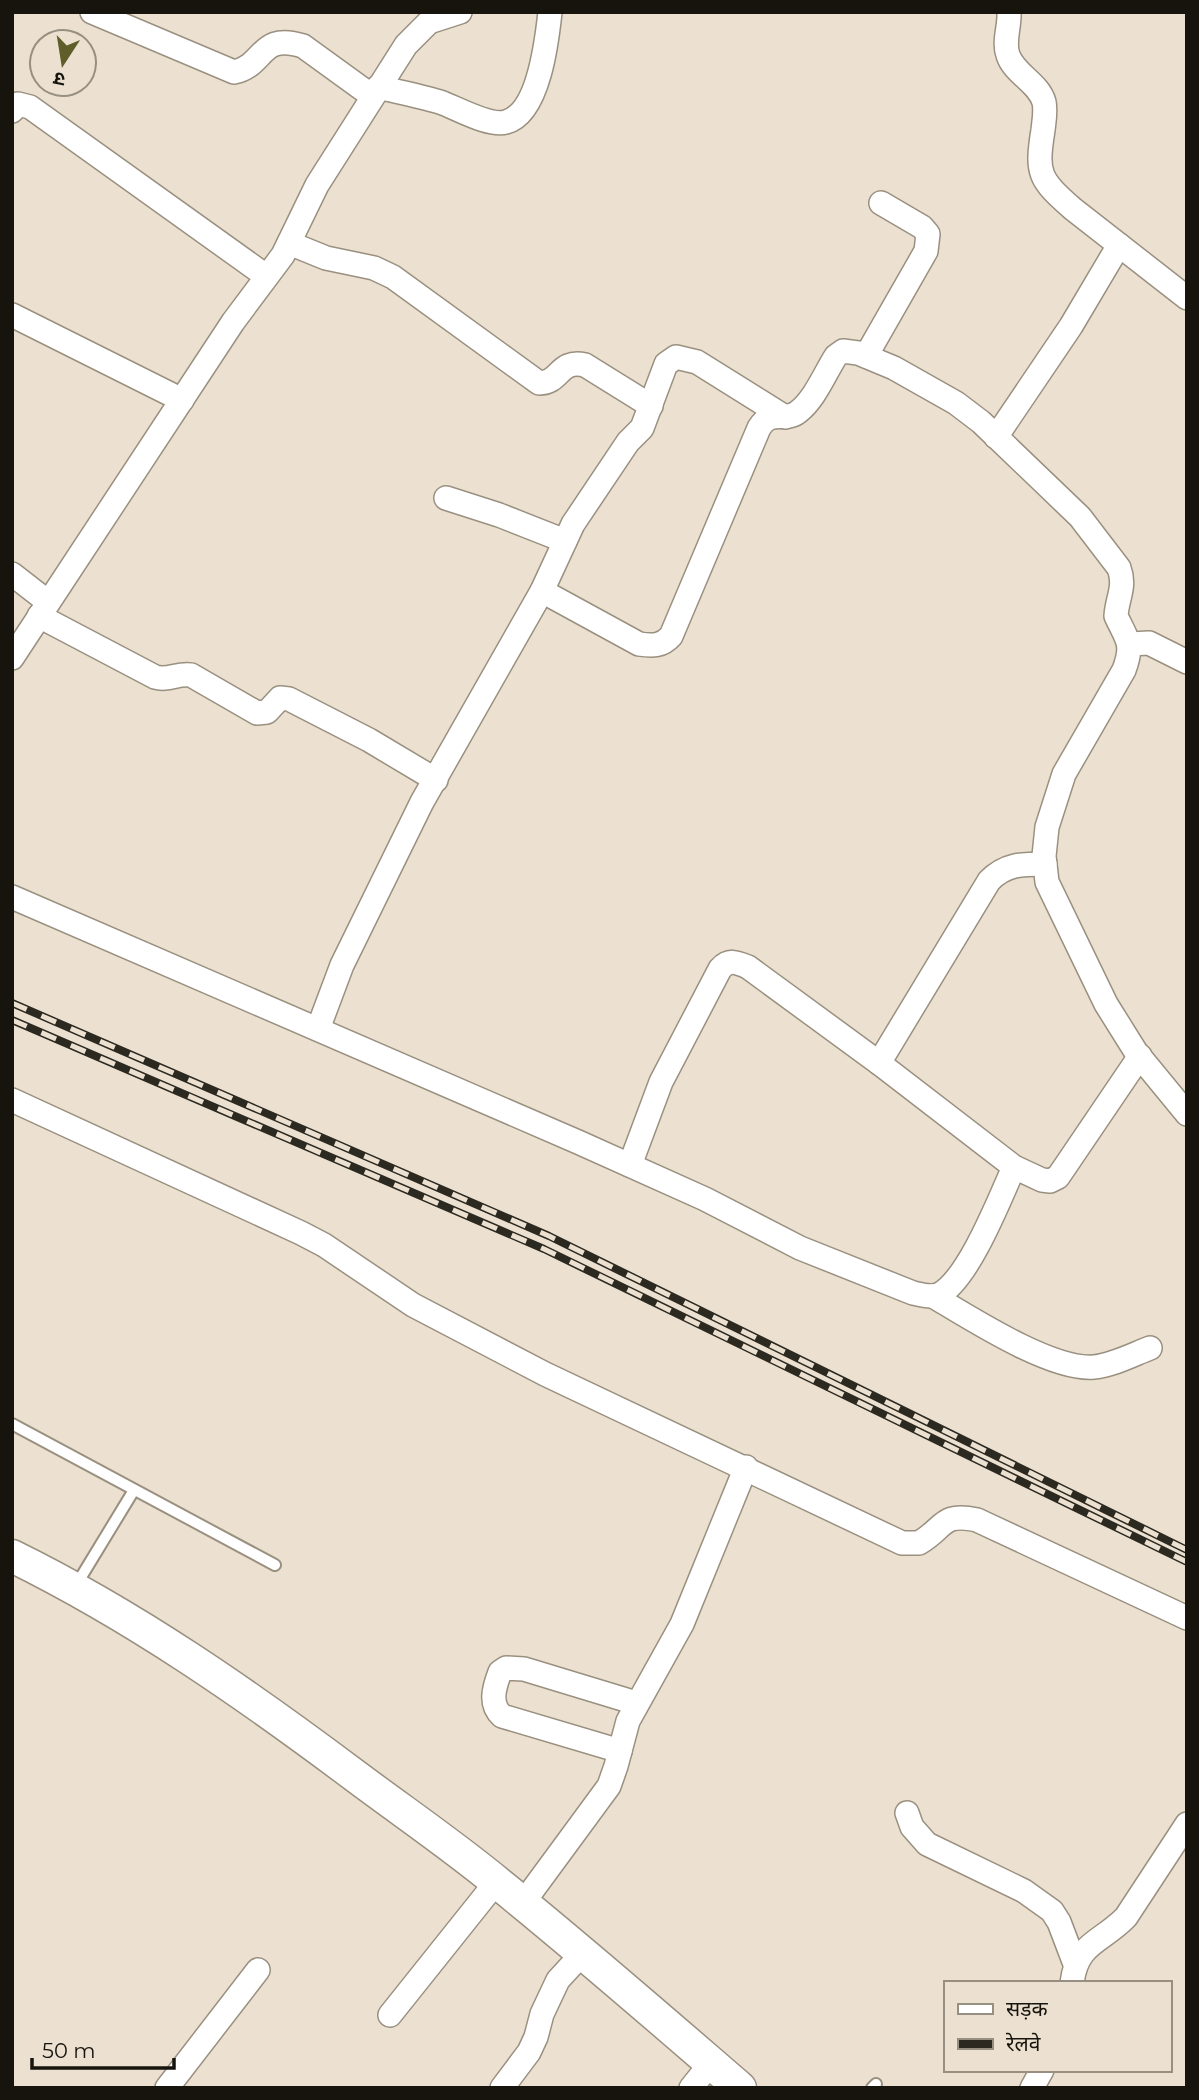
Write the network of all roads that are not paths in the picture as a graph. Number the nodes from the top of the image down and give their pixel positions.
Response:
1 (92, 12) edge
2 (460, 12) edge
3 (550, 12) edge
4 (1009, 12) edge
5 (375, 92) junction
6 (12, 111) edge
7 (881, 203) dead end
8 (289, 243) junction
9 (1119, 245) junction
10 (266, 276) junction
11 (1187, 298) edge
12 (12, 315) edge
13 (866, 356) junction
14 (182, 400) junction
15 (651, 406) junction
16 (785, 417) junction
17 (996, 437) junction
18 (446, 498) dead end
19 (565, 541) junction
20 (12, 574) edge
21 (542, 591) junction
22 (44, 609) junction
23 (1130, 644) junction
24 (12, 658) edge
25 (1187, 662) edge
26 (436, 780) junction
27 (1045, 864) junction
28 (12, 897) edge
29 (318, 1029) junction
30 (1140, 1056) junction
31 (879, 1063) junction
32 (12, 1100) edge
33 (1187, 1114) edge
34 (630, 1165) junction
35 (1014, 1167) junction
36 (933, 1296) junction
37 (1150, 1348) dead end
38 (12, 1424) edge
39 (746, 1467) junction
40 (134, 1490) junction
41 (12, 1556) edge
42 (275, 1565) dead end
43 (75, 1587) junction
44 (1187, 1618) edge
45 (636, 1703) junction
46 (620, 1751) junction
47 (907, 1813) dead end
48 (1187, 1824) edge
49 (497, 1881) junction
50 (523, 1903) junction
51 (582, 1954) junction
52 (258, 1970) dead end
53 (1074, 1973) edge
54 (390, 2015) dead end
55 (711, 2063) junction
56 (1041, 2072) edge
57 (167, 2088) edge
58 (502, 2088) edge
59 (691, 2088) edge
60 (740, 2088) edge
61 (1032, 2088) edge

1 - 5 street
2 - 5 street
3 - 5 street
4 - 9 street
5 - 8 street
6 - 10 street
7 - 13 street
8 - 10 street
8 - 15 street
9 - 11 street
9 - 17 street
10 - 14 street
12 - 14 street
13 - 16 street
13 - 17 street
14 - 22 street
15 - 16 street
15 - 19 street
16 - 21 street
17 - 23 street
18 - 19 street
19 - 21 street
20 - 22 street
21 - 26 street
22 - 24 street
22 - 26 street
23 - 25 street
23 - 27 street
26 - 29 street
27 - 30 street
27 - 31 street
28 - 29 street
29 - 34 street
30 - 33 street
30 - 35 street
31 - 34 street
31 - 35 street
32 - 39 street
34 - 36 street
35 - 36 street
36 - 37 street
38 - 40 lane
39 - 44 street
39 - 45 street
40 - 42 lane
40 - 43 lane
41 - 43 main road
43 - 49 main road
45 - 46 street
45 - 46 street
46 - 50 street
47 - 53 street
48 - 53 street
49 - 50 main road
49 - 54 street
50 - 51 main road
51 - 55 main road
51 - 58 street
52 - 57 street
55 - 59 street
55 - 60 main road
56 - 61 street

